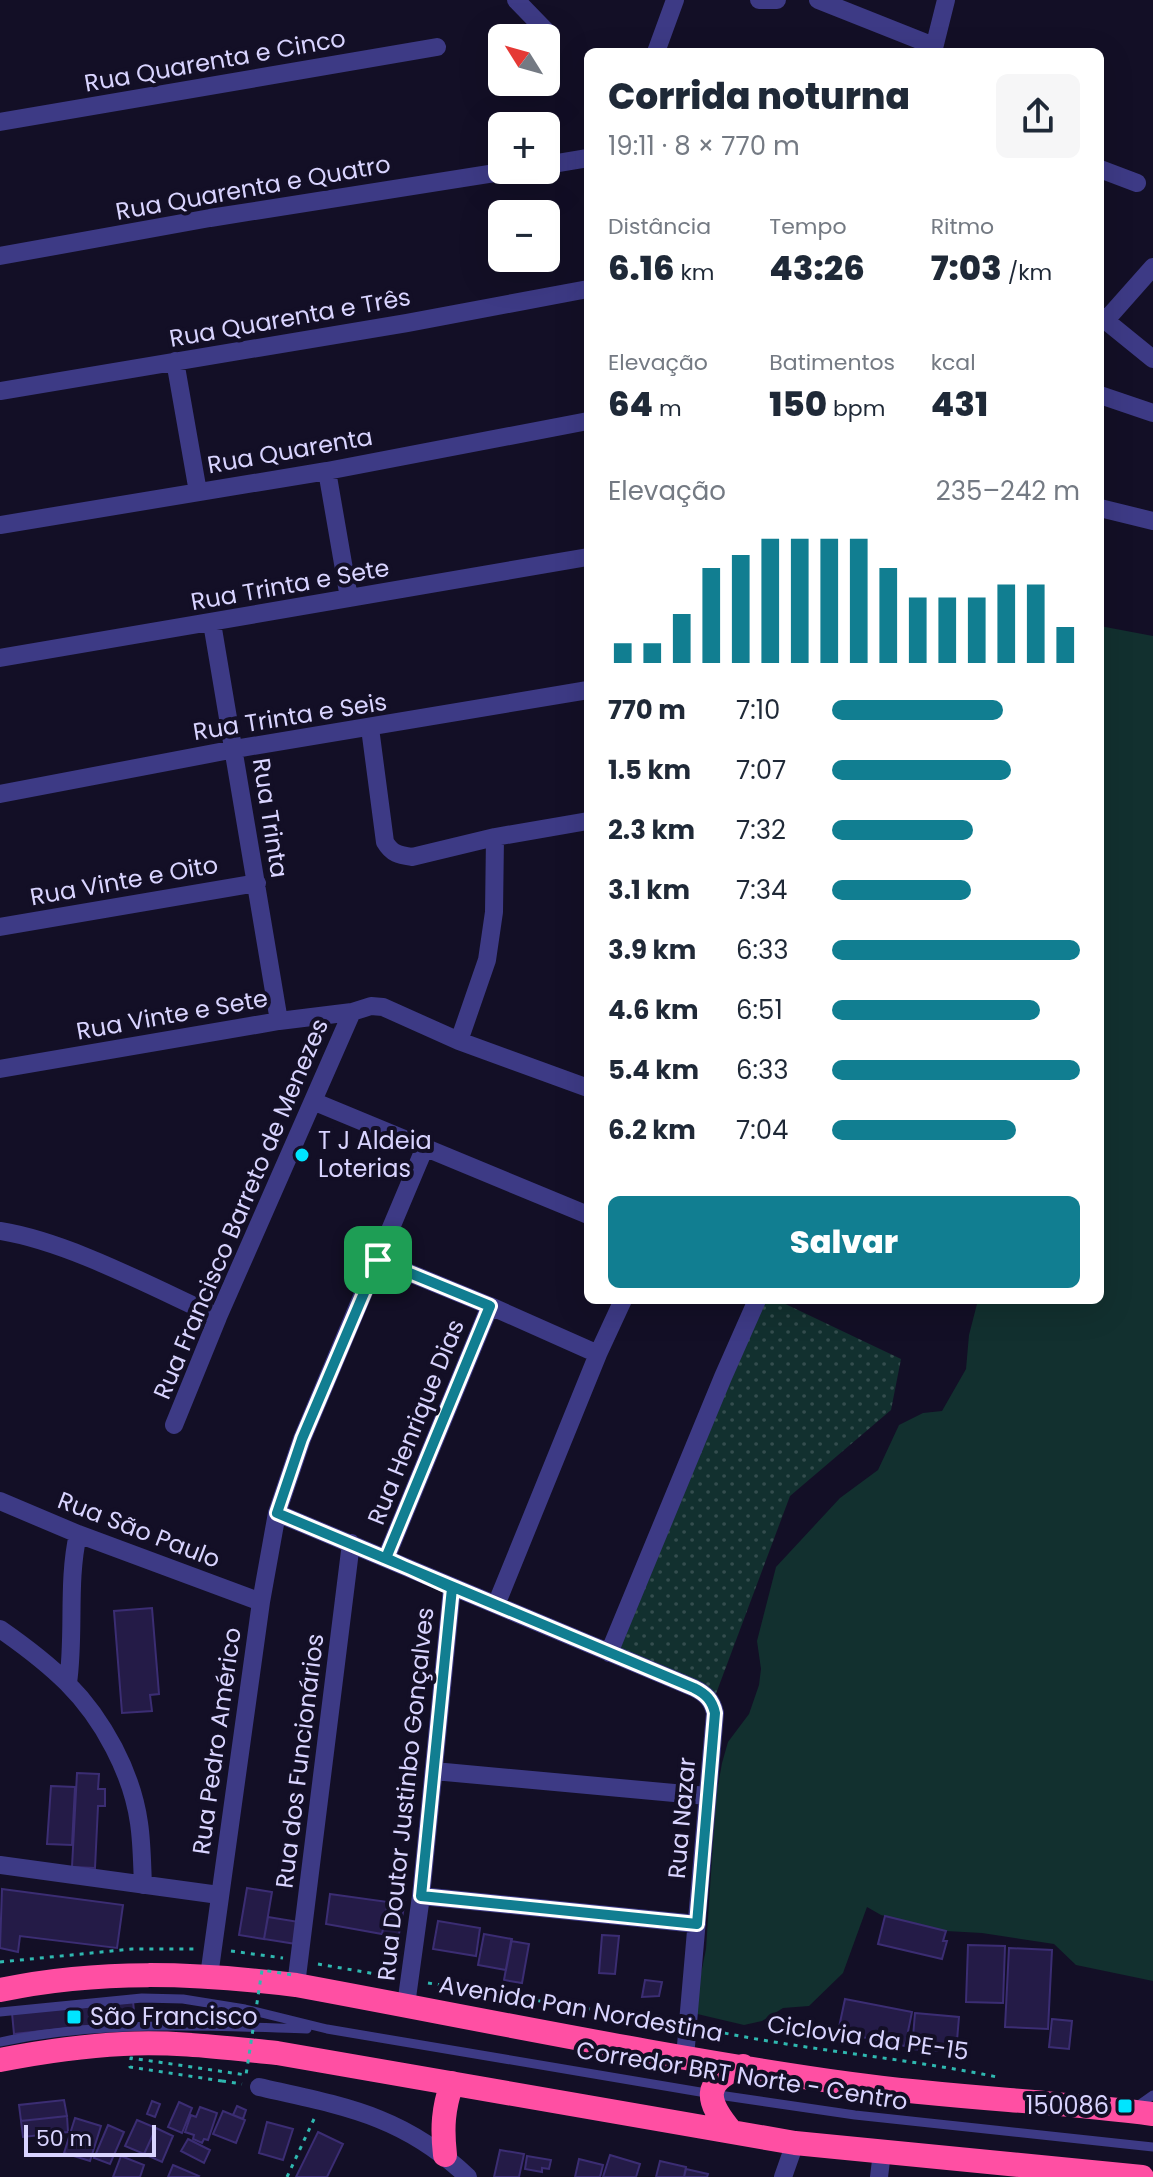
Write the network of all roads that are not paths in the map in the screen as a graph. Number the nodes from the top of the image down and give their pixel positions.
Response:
1 (516, 0) edge
2 (675, 0) edge
3 (759, 0) edge
4 (777, 0) edge
5 (818, 0) edge
6 (946, 0) edge
7 (539, 24) edge
8 (437, 47) dead end
9 (657, 48) edge
10 (931, 48) edge
11 (933, 48) edge
12 (0, 122) edge
13 (584, 161) edge
14 (560, 164) edge
15 (1104, 171) edge
16 (488, 174) edge
17 (1137, 183) dead end
18 (0, 256) edge
19 (1153, 267) edge
20 (584, 290) edge
21 (1104, 317) edge
22 (1104, 319) edge
23 (1153, 359) edge
24 (175, 361) junction
25 (0, 391) edge
26 (1104, 396) edge
27 (1153, 413) edge
28 (584, 422) edge
29 (327, 471) junction
30 (198, 492) junction
31 (1104, 509) edge
32 (1153, 521) edge
33 (0, 525) edge
34 (584, 558) edge
35 (349, 598) junction
36 (212, 623) junction
37 (0, 658) edge
38 (584, 691) edge
39 (370, 728) junction
40 (235, 749) junction
41 (0, 794) edge
42 (584, 822) edge
43 (495, 837) junction
44 (257, 883) junction
45 (0, 927) edge
46 (352, 1012) junction
47 (279, 1021) junction
48 (459, 1041) junction
49 (0, 1069) edge
50 (584, 1087) edge
51 (315, 1102) junction
52 (425, 1147) junction
53 (584, 1213) edge
54 (0, 1231) edge
55 (378, 1260) junction
56 (621, 1304) edge
57 (755, 1304) edge
58 (490, 1306) junction
59 (218, 1317) junction
60 (598, 1354) junction
61 (174, 1425) dead end
62 (0, 1501) edge
63 (277, 1513) junction
64 (78, 1534) junction
65 (351, 1543) junction
66 (386, 1558) junction
67 (452, 1588) junction
68 (261, 1602) junction
69 (496, 1605) junction
70 (0, 1629) edge
71 (609, 1653) junction
72 (68, 1683) junction
73 (434, 1771) junction
74 (707, 1796) junction
75 (0, 1865) edge
76 (143, 1885) junction
77 (219, 1895) junction
78 (421, 1896) junction
79 (697, 1924) junction
80 (209, 1976) junction
81 (294, 1980) junction
82 (0, 1990) edge
83 (406, 2005) junction
84 (0, 2012) edge
85 (327, 2029) junction
86 (0, 2042) edge
87 (685, 2057) junction
88 (0, 2060) edge
89 (743, 2066) junction
90 (452, 2083) junction
91 (259, 2087) dead end
92 (712, 2094) junction
93 (1153, 2095) edge
94 (1142, 2112) edge
95 (731, 2131) junction
96 (795, 2143) junction
97 (1153, 2147) edge
98 (882, 2152) junction
99 (445, 2155) junction
100 (1069, 2173) edge
101 (468, 2177) edge
102 (783, 2177) edge
103 (879, 2177) edge
104 (1142, 2177) edge

1 - 7 street
2 - 9 street
3 - 4 street
5 - 10 street
6 - 11 street
8 - 12 street, Rua Quarenta e Cinco
13 - 14 street
15 - 17 street
16 - 18 street, Rua Quarenta e Quatro
19 - 21 street
20 - 24 street, Rua Quarenta e Três
22 - 23 street
24 - 25 street, Rua Quarenta e Três
24 - 30 street
26 - 27 street
28 - 29 street, Rua Quarenta
29 - 30 street, Rua Quarenta
29 - 35 street
30 - 33 street, Rua Quarenta
31 - 32 street
34 - 35 street, Rua Trinta e Sete
35 - 36 street, Rua Trinta e Sete
36 - 37 street, Rua Trinta e Sete
36 - 40 street, Rua Trinta
38 - 39 street, Rua Trinta e Seis
39 - 40 street, Rua Trinta e Seis
39 - 43 street
40 - 41 street, Rua Trinta e Seis
40 - 44 street, Rua Trinta
42 - 43 street
43 - 48 street
44 - 45 street, Rua Vinte e Oito
44 - 47 street, Rua Trinta
46 - 47 street, Rua Vinte e Sete
46 - 48 street, Rua Vinte e Sete
46 - 51 street, Rua Francisco Barreto de Menezes
47 - 49 street, Rua Vinte e Sete
48 - 50 street, Rua Vinte e Sete
51 - 52 street
51 - 59 street, Rua Francisco Barreto de Menezes
52 - 53 street
52 - 55 street, Rua Pedro Américo
54 - 59 street
55 - 58 street
55 - 63 street, Rua Pedro Américo
56 - 60 street
57 - 71 street
58 - 60 street
58 - 66 street, Rua Henrique Dias
59 - 61 street, Rua Francisco Barreto de Menezes
60 - 69 street
62 - 64 street, Rua São Paulo
63 - 65 street
63 - 68 street, Rua Pedro Américo
64 - 68 street, Rua São Paulo
64 - 72 street
65 - 66 street
65 - 81 street, Rua dos Funcionários
66 - 67 street
67 - 69 street
67 - 73 street, Rua Doutor Justinbo Gonçalves
68 - 77 street, Rua Pedro Américo
69 - 71 street
70 - 72 street
71 - 74 street, Rua Nazar
72 - 76 street
73 - 74 street
73 - 78 street, Rua Doutor Justinbo Gonçalves
74 - 79 street, Rua Nazar
75 - 76 street
76 - 77 street
77 - 80 street, Rua Pedro Américo
78 - 79 street
78 - 83 street, Rua Doutor Justinbo Gonçalves
79 - 87 street, Rua Nazar
80 - 81 highway, Avenida Pan Nordestina
80 - 82 highway, Avenida Pan Nordestina
81 - 83 highway, Avenida Pan Nordestina
83 - 87 highway, Avenida Pan Nordestina
84 - 85 lane
85 - 86 lane
85 - 92 lane, Corredor BRT Norte - Centro
87 - 89 highway, Avenida Pan Nordestina
88 - 90 highway
89 - 92 highway
89 - 94 highway, Avenida Pan Nordestina
90 - 95 highway
90 - 99 highway
91 - 99 street
92 - 95 highway
92 - 97 lane, Corredor BRT Norte - Centro
93 - 94 lane
95 - 96 highway
96 - 98 highway
96 - 102 street
98 - 100 highway
98 - 103 street
99 - 101 street
100 - 104 highway

